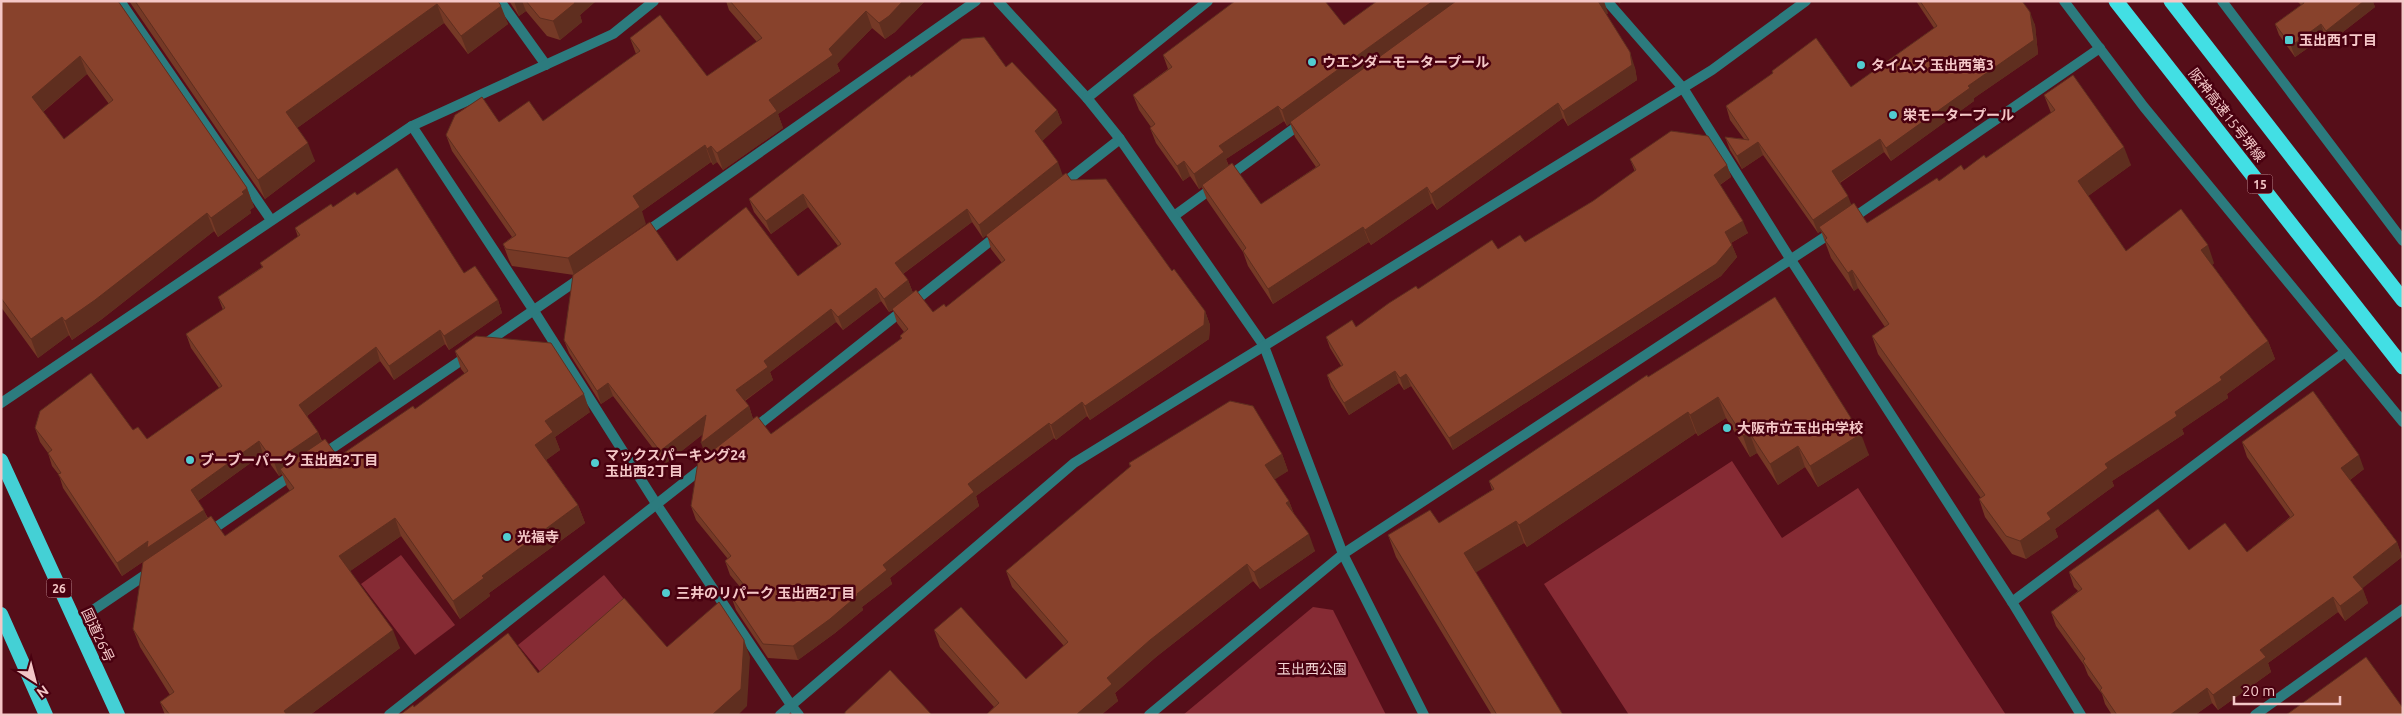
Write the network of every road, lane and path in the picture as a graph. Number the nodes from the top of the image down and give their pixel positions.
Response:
1 (120, 1) edge
2 (500, 1) edge
3 (654, 1) edge
4 (976, 1) edge
5 (998, 1) edge
6 (1208, 1) edge
7 (1607, 1) edge
8 (1806, 1) edge
9 (2064, 1) edge
10 (2116, 1) edge
11 (2171, 1) edge
12 (2222, 1) edge
13 (2100, 48) junction
14 (546, 64) junction
15 (1683, 88) junction
16 (1088, 98) junction
17 (1311, 117) edge
18 (412, 126) junction
19 (1120, 138) junction
20 (1050, 194) edge
21 (1174, 216) junction
22 (271, 220) junction
23 (1004, 230) edge
24 (2403, 241) edge
25 (632, 242) edge
26 (1791, 260) junction
27 (592, 270) edge
28 (2403, 300) edge
29 (534, 310) junction
30 (1264, 346) junction
31 (2345, 352) junction
32 (2403, 368) edge
33 (1, 403) edge
34 (2403, 422) edge
35 (742, 438) edge
36 (1, 460) edge
37 (711, 462) edge
38 (657, 505) junction
39 (199, 538) edge
40 (1343, 554) junction
41 (158, 566) edge
42 (2012, 602) junction
43 (2403, 609) edge
44 (1, 614) edge
45 (74, 623) junction
46 (791, 705) junction
47 (46, 715) edge
48 (118, 715) edge
49 (389, 715) edge
50 (780, 715) edge
51 (800, 715) edge
52 (1149, 715) edge
53 (1424, 715) edge
54 (2081, 715) edge
55 (2255, 715) edge

1 - 22 street
2 - 14 street
3 - 14 street
4 - 25 street
5 - 16 street
6 - 16 street
7 - 15 street
8 - 15 street
9 - 13 street
10 - 32 highway, 阪神高速15号堺線 / 15
11 - 28 highway, 阪神高速15号堺線
12 - 24 street
13 - 26 street
13 - 31 street
14 - 18 street
15 - 26 street
15 - 30 street
16 - 19 street
17 - 21 street
18 - 22 street
18 - 29 street
19 - 20 street
19 - 21 street
21 - 30 street
22 - 33 street
23 - 35 street
26 - 40 street
26 - 42 street
27 - 29 street
29 - 38 street
29 - 39 street
30 - 40 street
30 - 46 street
31 - 34 street
31 - 42 street
36 - 45 highway, 国道26号 / 26
37 - 38 street
38 - 46 street
38 - 49 street
40 - 52 street
40 - 53 street
41 - 45 street
42 - 54 street
43 - 55 street
44 - 47 highway
45 - 48 highway, 国道26号 / 26
46 - 50 street
46 - 51 street

